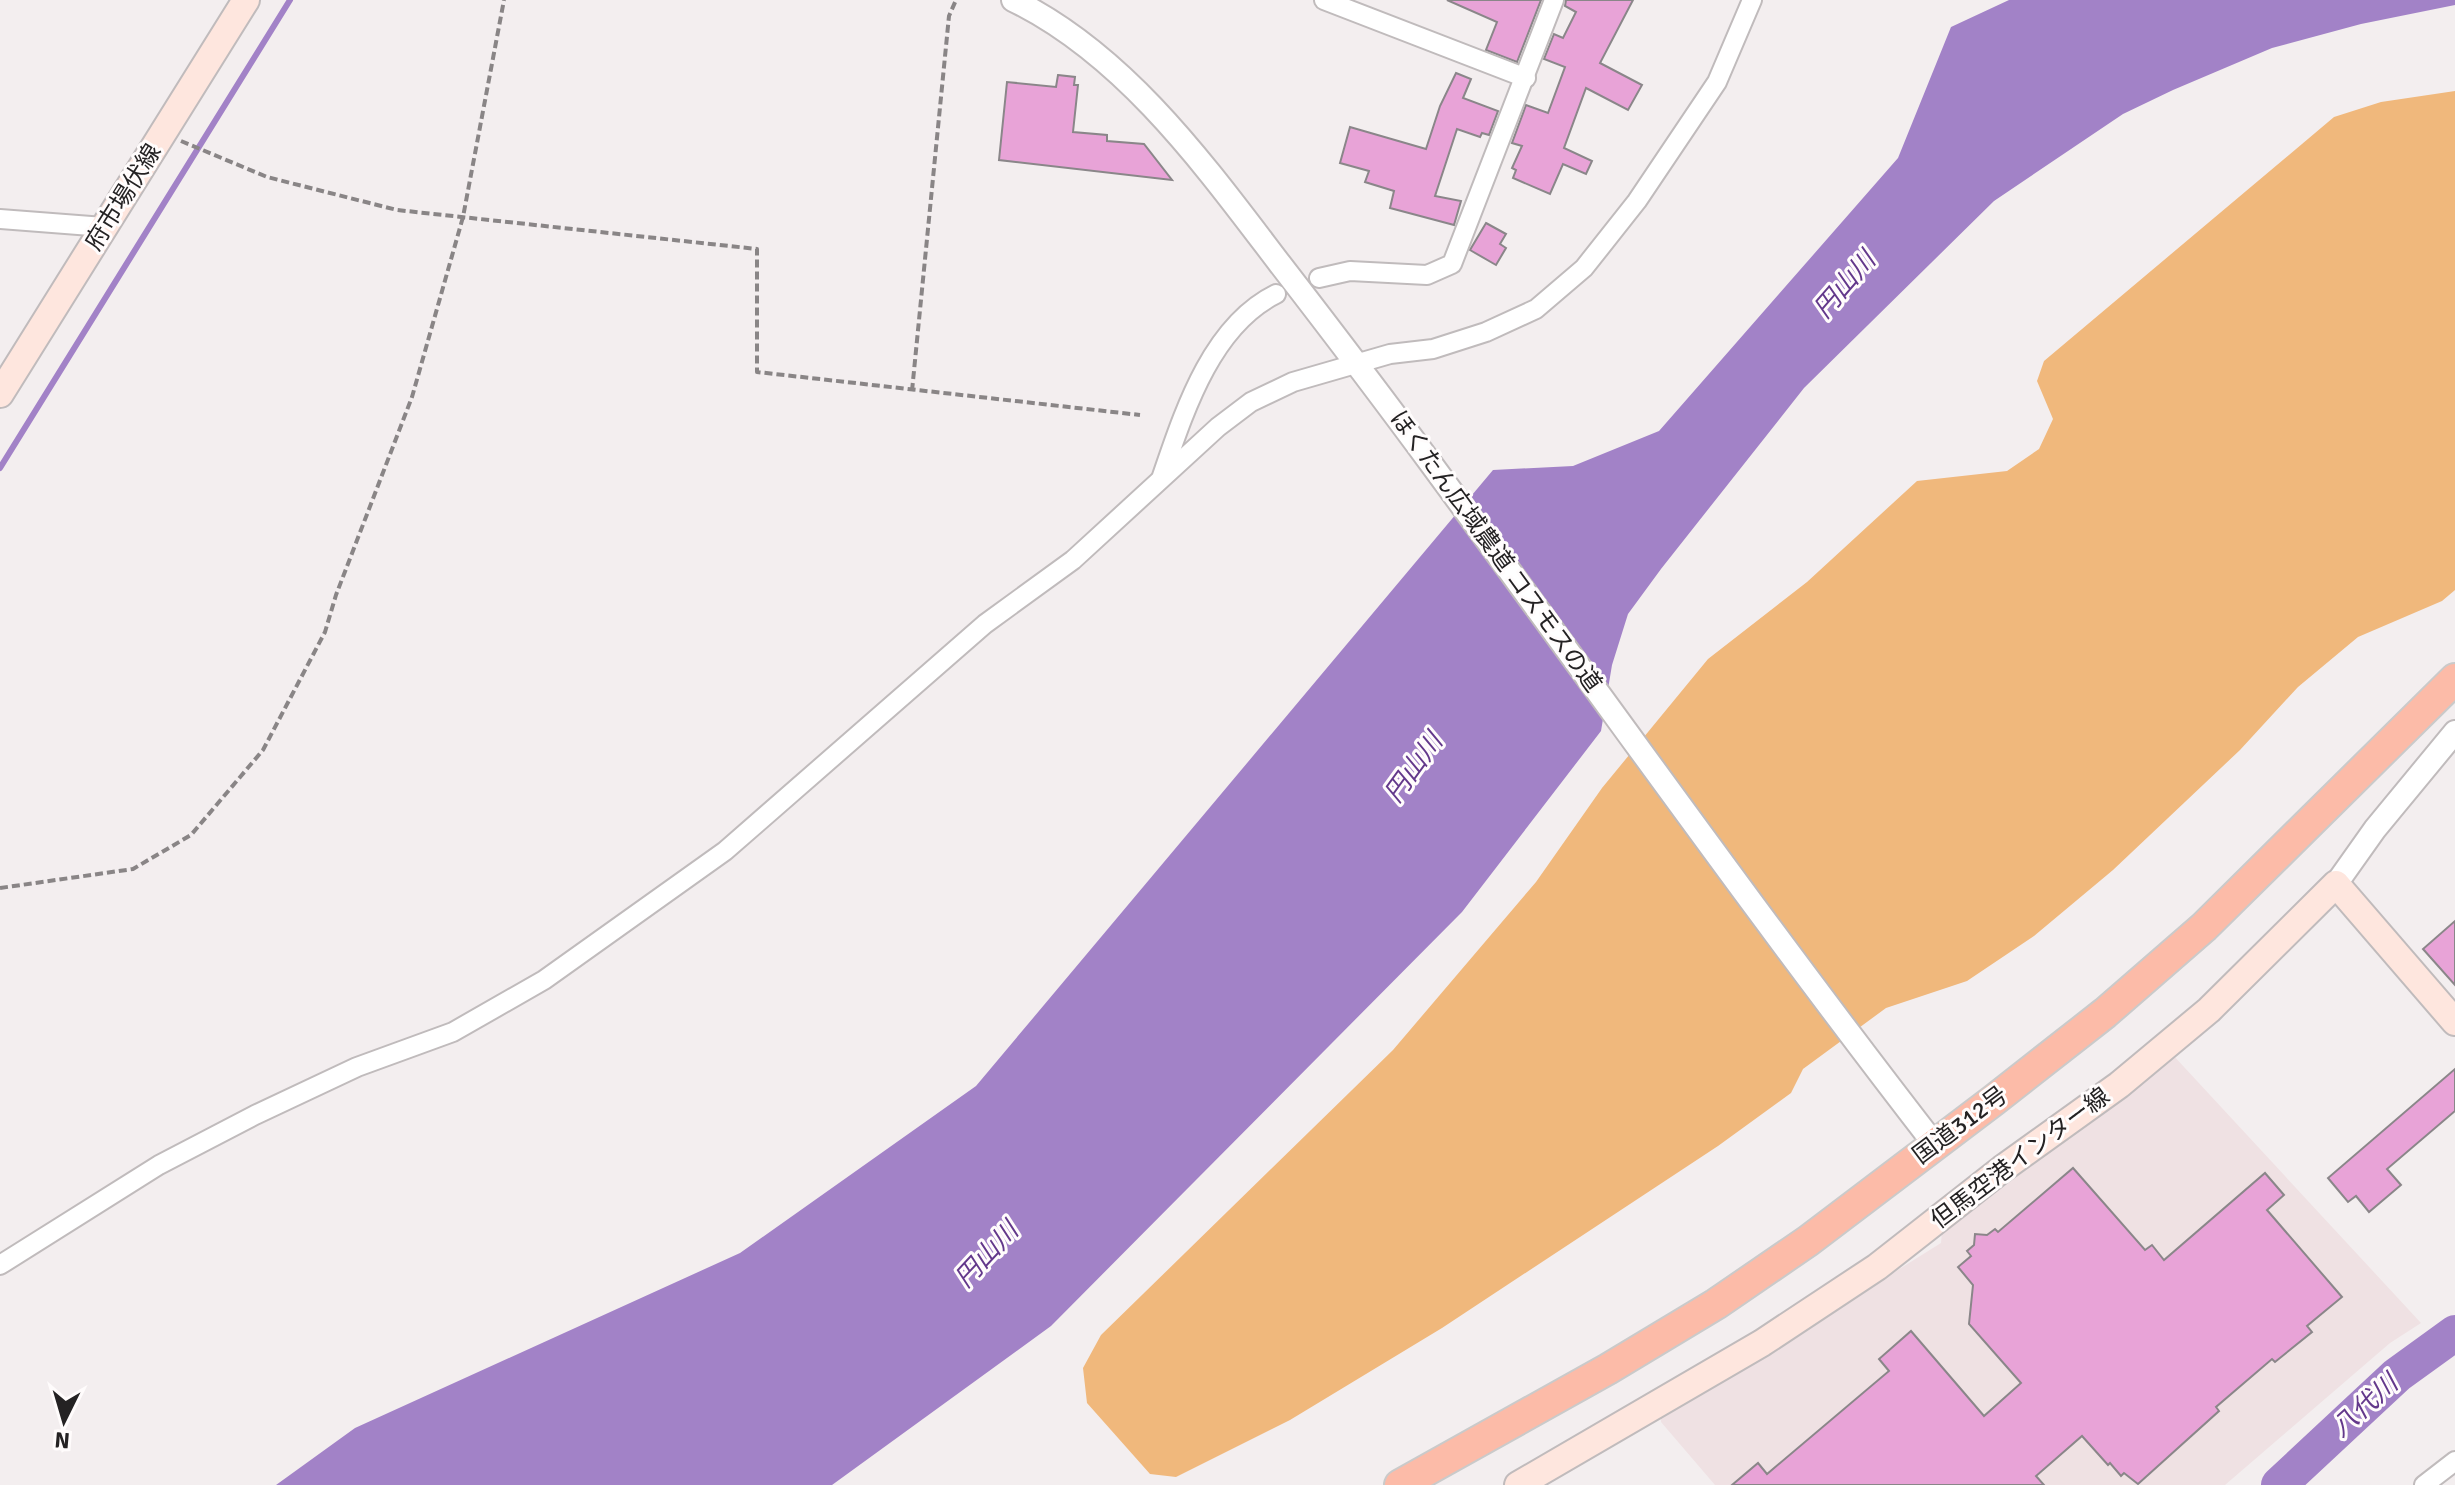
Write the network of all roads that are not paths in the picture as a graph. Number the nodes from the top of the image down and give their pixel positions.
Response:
1 (246, 0) edge
2 (1013, 0) edge
3 (1324, 0) edge
4 (1554, 0) edge
5 (1752, 0) edge
6 (1526, 78) junction
7 (0, 219) edge
8 (104, 227) junction
9 (1319, 278) dead end
10 (1276, 294) dead end
11 (1364, 373) junction
12 (0, 394) edge
13 (1161, 478) junction
14 (2454, 683) edge
15 (2455, 732) edge
16 (2336, 884) junction
17 (2455, 1022) edge
18 (1935, 1145) junction
19 (0, 1265) edge
20 (2455, 1461) edge
21 (1400, 1485) edge
22 (1518, 1485) edge
23 (2424, 1485) edge

1 - 8 main road, 府市場伏線
2 - 11 street, ほくたん広域農道 コスモスの道
3 - 6 street
4 - 6 street
5 - 11 street
6 - 9 street
7 - 8 street
8 - 12 main road, 府市場伏線
10 - 13 street
11 - 13 street
11 - 18 street, ほくたん広域農道 コスモスの道
13 - 19 street
14 - 18 highway, 国道312号
15 - 16 street
16 - 17 main road
16 - 22 main road, 但馬空港インター線
18 - 21 highway, 国道312号
20 - 23 street

